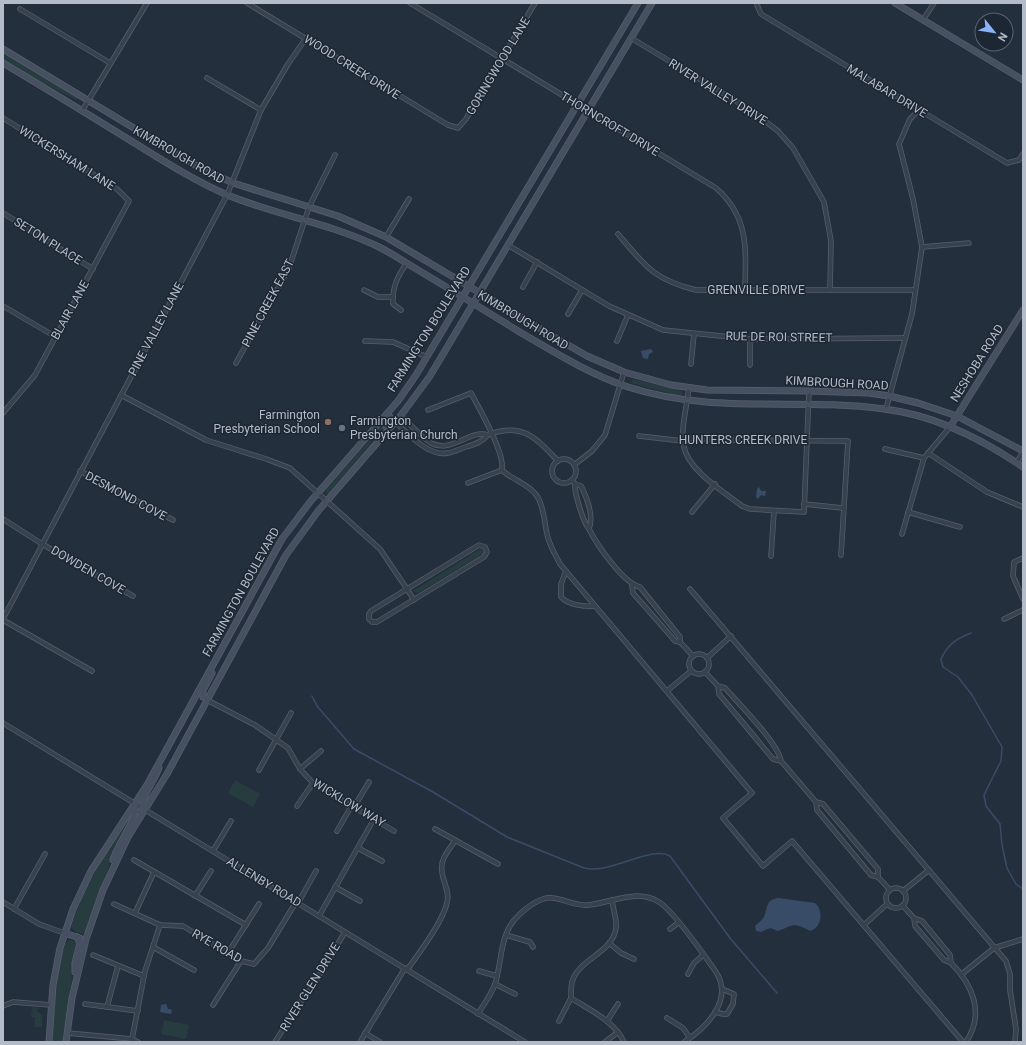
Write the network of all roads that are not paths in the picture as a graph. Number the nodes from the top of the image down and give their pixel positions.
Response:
1 (147, 3) edge
2 (247, 3) edge
3 (410, 3) edge
4 (535, 3) edge
5 (638, 3) edge
6 (652, 3) edge
7 (758, 3) edge
8 (895, 3) edge
9 (934, 3) edge
10 (20, 8) dead end
11 (924, 20) junction
12 (621, 32) junction
13 (306, 38) junction
14 (631, 38) junction
15 (3, 49) edge
16 (502, 58) junction
17 (3, 63) edge
18 (110, 63) junction
19 (207, 78) dead end
20 (1023, 80) edge
21 (89, 100) junction
22 (578, 104) junction
23 (261, 110) junction
24 (588, 110) junction
25 (919, 110) junction
26 (82, 111) junction
27 (3, 118) edge
28 (458, 128) joint
29 (1023, 154) edge
30 (335, 155) dead end
31 (233, 182) junction
32 (227, 195) junction
33 (409, 199) dead end
34 (129, 201) joint
35 (309, 207) junction
36 (3, 213) edge
37 (304, 219) junction
38 (618, 234) dead end
39 (386, 237) junction
40 (970, 243) dead end
41 (508, 245) junction
42 (922, 247) junction
43 (537, 262) junction
44 (407, 263) junction
45 (93, 269) junction
46 (469, 286) junction
47 (522, 287) dead end
48 (745, 289) junction
49 (364, 290) dead end
50 (582, 290) junction
51 (830, 290) junction
52 (915, 290) junction
53 (480, 292) junction
54 (393, 297) junction
55 (463, 297) junction
56 (473, 303) junction
57 (3, 306) edge
58 (401, 310) dead end
59 (1023, 310) edge
60 (568, 314) dead end
61 (628, 315) junction
62 (694, 334) junction
63 (56, 337) junction
64 (905, 338) junction
65 (750, 339) junction
66 (365, 341) dead end
67 (617, 341) dead end
68 (427, 357) junction
69 (236, 363) dead end
70 (691, 364) dead end
71 (750, 365) dead end
72 (624, 372) junction
73 (620, 384) junction
74 (689, 388) junction
75 (809, 391) junction
76 (121, 395) junction
77 (889, 396) junction
78 (687, 400) junction
79 (809, 405) junction
80 (886, 409) junction
81 (428, 410) dead end
82 (3, 413) edge
83 (389, 415) junction
84 (401, 416) junction
85 (957, 416) junction
86 (395, 422) junction
87 (950, 427) junction
88 (490, 434) junction
89 (639, 436) dead end
90 (808, 440) junction
91 (683, 441) junction
92 (885, 449) dead end
93 (928, 452) junction
94 (1023, 452) edge
95 (924, 458) junction
96 (362, 460) junction
97 (558, 461) junction
98 (1016, 462) junction
99 (574, 465) junction
100 (1023, 467) edge
101 (502, 470) junction
102 (80, 471) junction
103 (572, 480) junction
104 (468, 483) dead end
105 (576, 484) junction
106 (714, 484) junction
107 (318, 493) junction
108 (586, 497) junction
109 (579, 500) junction
110 (327, 501) junction
111 (804, 504) junction
112 (1023, 507) edge
113 (843, 508) junction
114 (774, 511) junction
115 (692, 512) dead end
116 (908, 512) junction
117 (3, 519) edge
118 (173, 520) dead end
119 (960, 527) dead end
120 (589, 529) junction
121 (902, 534) dead end
122 (42, 544) junction
123 (841, 555) dead end
124 (771, 556) dead end
125 (1023, 558) edge
126 (566, 571) junction
127 (632, 586) junction
128 (407, 589) junction
129 (690, 589) dead end
130 (133, 596) dead end
131 (1023, 599) edge
132 (414, 600) junction
133 (594, 606) junction
134 (1023, 610) edge
135 (1004, 619) dead end
136 (3, 620) edge
137 (731, 636) junction
138 (680, 642) junction
139 (222, 646) junction
140 (694, 656) junction
141 (707, 658) junction
142 (692, 670) junction
143 (92, 671) dead end
144 (706, 672) junction
145 (718, 686) junction
146 (667, 691) junction
147 (197, 694) junction
148 (205, 699) junction
149 (291, 712) dead end
150 (3, 723) edge
151 (276, 740) junction
152 (321, 751) dead end
153 (162, 756) junction
154 (781, 761) junction
155 (300, 769) junction
156 (259, 770) dead end
157 (369, 782) dead end
158 (313, 783) junction
159 (816, 802) junction
160 (136, 804) junction
161 (296, 806) dead end
162 (353, 806) junction
163 (143, 809) junction
164 (374, 819) junction
165 (231, 821) dead end
166 (435, 829) dead end
167 (394, 830) dead end
168 (337, 831) dead end
169 (455, 840) junction
170 (358, 848) junction
171 (213, 851) junction
172 (44, 854) dead end
173 (134, 860) dead end
174 (382, 861) dead end
175 (498, 864) dead end
176 (929, 870) junction
177 (112, 871) junction
178 (212, 871) dead end
179 (316, 871) dead end
180 (154, 872) junction
181 (878, 877) junction
182 (335, 887) junction
183 (890, 890) junction
184 (903, 891) junction
185 (195, 896) junction
186 (612, 900) junction
187 (3, 902) edge
188 (297, 902) junction
189 (360, 902) dead end
190 (114, 904) dead end
191 (260, 904) dead end
192 (887, 904) junction
193 (903, 906) junction
194 (14, 909) junction
195 (135, 913) junction
196 (319, 916) junction
197 (914, 918) junction
198 (678, 923) junction
199 (160, 925) junction
200 (246, 925) junction
201 (864, 925) junction
202 (670, 929) dead end
203 (345, 932) junction
204 (64, 933) junction
205 (506, 935) junction
206 (77, 937) junction
207 (86, 939) junction
208 (1023, 939) edge
209 (610, 943) junction
210 (533, 948) dead end
211 (994, 948) junction
212 (152, 949) junction
213 (228, 953) junction
214 (703, 954) junction
215 (93, 955) dead end
216 (634, 959) dead end
217 (241, 961) junction
218 (951, 963) junction
219 (118, 966) junction
220 (406, 969) junction
221 (194, 970) dead end
222 (479, 971) dead end
223 (688, 974) dead end
224 (962, 974) junction
225 (144, 976) junction
226 (497, 976) junction
227 (76, 981) junction
228 (495, 984) junction
229 (722, 990) junction
230 (515, 994) dead end
231 (571, 998) junction
232 (85, 1004) dead end
233 (618, 1004) dead end
234 (51, 1005) junction
235 (213, 1005) dead end
236 (3, 1006) edge
237 (107, 1007) junction
238 (138, 1011) junction
239 (716, 1012) junction
240 (478, 1014) junction
241 (666, 1018) dead end
242 (559, 1020) dead end
243 (607, 1021) junction
244 (618, 1032) junction
245 (67, 1033) junction
246 (365, 1033) junction
247 (132, 1039) junction
248 (687, 1040) edge
249 (49, 1042) edge
250 (66, 1042) edge
251 (138, 1042) edge
252 (275, 1042) edge
253 (360, 1042) edge
254 (380, 1042) edge
255 (525, 1042) edge
256 (605, 1042) edge
257 (624, 1042) edge
258 (965, 1042) edge
259 (1015, 1042) edge

1 - 18 street
2 - 13 street, WOOD CREEK DRIVE
3 - 16 street, THORNCROFT DRIVE
4 - 16 street, GORINGWOOD LANE
5 - 12 main road, FARMINGTON BOULEVARD
6 - 14 main road, FARMINGTON BOULEVARD
7 - 25 street, MALABAR DRIVE
8 - 11 main road
9 - 11 street
10 - 18 street
11 - 20 main road
12 - 14 main road
12 - 22 main road, FARMINGTON BOULEVARD
13 - 23 street, PINE VALLEY LANE
13 - 28 street, WOOD CREEK DRIVE
14 - 24 main road, FARMINGTON BOULEVARD
14 - 51 street, RIVER VALLEY DRIVE
15 - 21 main road, KIMBROUGH ROAD
16 - 22 street, THORNCROFT DRIVE
16 - 28 street, GORINGWOOD LANE
17 - 26 main road, KIMBROUGH ROAD
18 - 21 street
19 - 23 street
21 - 26 street
21 - 31 main road, KIMBROUGH ROAD
22 - 24 street, THORNCROFT DRIVE
22 - 46 main road, FARMINGTON BOULEVARD
23 - 31 street, PINE VALLEY LANE
24 - 41 main road, FARMINGTON BOULEVARD
24 - 48 street, THORNCROFT DRIVE
25 - 29 street, MALABAR DRIVE
25 - 42 street
26 - 32 main road, KIMBROUGH ROAD
27 - 34 street, WICKERSHAM LANE
30 - 35 street, PINE CREEK EAST
31 - 32 street, PINE VALLEY LANE
31 - 35 main road, KIMBROUGH ROAD
32 - 37 main road, KIMBROUGH ROAD
32 - 76 street, PINE VALLEY LANE
33 - 39 street
34 - 45 street, BLAIR LANE
35 - 37 street, PINE CREEK EAST
35 - 39 main road, KIMBROUGH ROAD
36 - 45 street, SETON PLACE
37 - 44 main road, KIMBROUGH ROAD
37 - 69 street, PINE CREEK EAST
38 - 48 street, GRENVILLE DRIVE
39 - 46 main road, KIMBROUGH ROAD
40 - 42 street
41 - 43 street, RUE DE ROI STREET
41 - 53 main road, FARMINGTON BOULEVARD
42 - 52 street
43 - 47 street
43 - 50 street, RUE DE ROI STREET
44 - 54 street
44 - 55 main road, KIMBROUGH ROAD
45 - 63 street, BLAIR LANE
46 - 53 main road, KIMBROUGH ROAD
46 - 55 main road, FARMINGTON BOULEVARD
48 - 51 street, GRENVILLE DRIVE
49 - 54 street
50 - 60 street
50 - 61 street, RUE DE ROI STREET
51 - 52 street, GRENVILLE DRIVE
52 - 64 street
53 - 56 main road, FARMINGTON BOULEVARD
53 - 72 main road, KIMBROUGH ROAD
54 - 58 street
55 - 56 main road, KIMBROUGH ROAD
55 - 68 main road, FARMINGTON BOULEVARD
56 - 73 main road, KIMBROUGH ROAD
56 - 84 main road, FARMINGTON BOULEVARD
57 - 63 street
59 - 85 main road, NESHOBA ROAD
61 - 62 street, RUE DE ROI STREET
61 - 67 street
62 - 65 street, RUE DE ROI STREET
62 - 70 street
63 - 82 street, BLAIR LANE
64 - 65 street, RUE DE ROI STREET
64 - 77 street
65 - 71 street
66 - 68 street
68 - 83 main road, FARMINGTON BOULEVARD
72 - 73 street
72 - 74 main road, KIMBROUGH ROAD
73 - 78 main road, KIMBROUGH ROAD
73 - 99 street
74 - 75 main road, KIMBROUGH ROAD
74 - 78 street
75 - 77 main road, KIMBROUGH ROAD
75 - 79 street
76 - 102 street, PINE VALLEY LANE
76 - 107 street
77 - 80 street
77 - 85 main road, KIMBROUGH ROAD
78 - 79 main road, KIMBROUGH ROAD
78 - 91 street
79 - 80 main road, KIMBROUGH ROAD
79 - 90 street
80 - 87 main road, KIMBROUGH ROAD
81 - 88 street
83 - 86 main road
83 - 96 main road
83 - 107 main road, FARMINGTON BOULEVARD
84 - 86 main road, FARMINGTON BOULEVARD
84 - 88 street
85 - 87 main road, NESHOBA ROAD
85 - 94 main road, KIMBROUGH ROAD
86 - 88 street
86 - 96 main road, FARMINGTON BOULEVARD
87 - 93 street
87 - 98 main road, KIMBROUGH ROAD
88 - 97 street
88 - 101 street
89 - 91 street, HUNTERS CREEK DRIVE
90 - 91 street, HUNTERS CREEK DRIVE
90 - 111 street
90 - 113 street, HUNTERS CREEK DRIVE
91 - 106 street
92 - 95 street
93 - 95 street
93 - 112 street
94 - 98 street
95 - 116 street
96 - 110 main road, FARMINGTON BOULEVARD
97 - 99 street
97 - 103 street
98 - 100 main road, KIMBROUGH ROAD
99 - 103 street
101 - 104 street
101 - 126 street
102 - 118 street, DESMOND COVE
102 - 122 street, PINE VALLEY LANE
103 - 105 street
105 - 108 street
105 - 109 street
106 - 114 street
106 - 115 street
107 - 110 street
107 - 139 main road, FARMINGTON BOULEVARD
108 - 109 street
108 - 120 street
109 - 120 street
110 - 128 street
110 - 148 main road, FARMINGTON BOULEVARD
111 - 113 street
111 - 114 street
113 - 123 street
114 - 124 street
116 - 119 street
116 - 121 street
117 - 122 street, DOWDEN COVE
120 - 127 street
122 - 130 street, DOWDEN COVE
122 - 136 street, PINE VALLEY LANE
125 - 131 street
126 - 133 street
126 - 133 street
127 - 138 street
127 - 138 street
128 - 132 street
128 - 132 street
128 - 132 street
129 - 137 street
133 - 146 street
134 - 135 street
136 - 143 street
137 - 141 street
137 - 176 street
138 - 140 street
139 - 147 main road, FARMINGTON BOULEVARD
139 - 148 main road
140 - 141 street
140 - 142 street
141 - 144 street
142 - 144 street
142 - 146 street
144 - 145 street
145 - 154 street
145 - 154 street
146 - 201 street
147 - 148 main road
147 - 153 main road, FARMINGTON BOULEVARD
148 - 151 street, WICKLOW WAY
148 - 163 main road, FARMINGTON BOULEVARD
149 - 151 street
150 - 160 street, ALLENBY ROAD
151 - 155 street, WICKLOW WAY
151 - 156 street
152 - 155 street
153 - 160 main road, FARMINGTON BOULEVARD
153 - 163 main road
154 - 159 street
155 - 158 street, WICKLOW WAY
157 - 162 street
158 - 161 street
158 - 162 street, WICKLOW WAY
159 - 181 street
159 - 181 street
160 - 163 street, ALLENBY ROAD
160 - 177 main road
160 - 204 main road, FARMINGTON BOULEVARD
162 - 164 street, WICKLOW WAY
162 - 168 street
163 - 171 street, ALLENBY ROAD
163 - 177 main road, FARMINGTON BOULEVARD
164 - 167 street, WICKLOW WAY
164 - 170 street
165 - 171 street
166 - 169 street
169 - 175 street
169 - 220 street
170 - 174 street
170 - 182 street
171 - 188 street, ALLENBY ROAD
172 - 194 street
173 - 180 street
176 - 184 street
176 - 211 street
177 - 207 main road, FARMINGTON BOULEVARD
178 - 185 street
179 - 188 street
180 - 185 street
180 - 195 street
181 - 183 street
182 - 189 street
182 - 196 street
183 - 184 street
183 - 192 street
184 - 193 street
185 - 200 street
186 - 198 street
186 - 205 street
186 - 209 street
187 - 194 street
188 - 196 street, ALLENBY ROAD
188 - 217 street, RYE ROAD
190 - 195 street
191 - 200 street
192 - 193 street
192 - 201 street
193 - 197 street
194 - 204 street
195 - 199 street
196 - 203 street, ALLENBY ROAD
197 - 218 street
197 - 218 street
198 - 202 street
198 - 214 street
199 - 212 street
199 - 213 street, RYE ROAD
200 - 213 street
201 - 258 street
203 - 220 street, ALLENBY ROAD
203 - 252 street, RIVER GLEN DRIVE
204 - 206 main road
204 - 234 main road, FARMINGTON BOULEVARD
205 - 210 street
205 - 226 street
206 - 207 main road
206 - 227 main road
207 - 227 main road, FARMINGTON BOULEVARD
208 - 211 street
209 - 216 street
209 - 231 street
211 - 224 street
211 - 259 street
212 - 221 street
212 - 225 street
213 - 217 street, RYE ROAD
214 - 223 street
214 - 229 street
215 - 219 street
217 - 235 street
218 - 224 street
219 - 225 street
219 - 237 street
220 - 240 street, ALLENBY ROAD
220 - 246 street
222 - 226 street
224 - 258 street
225 - 238 street
226 - 228 street
227 - 245 main road, FARMINGTON BOULEVARD
228 - 230 street
228 - 240 street
229 - 239 street
229 - 239 street
231 - 242 street
231 - 243 street
232 - 237 street
233 - 243 street
234 - 236 street
234 - 249 main road, FARMINGTON BOULEVARD
237 - 238 street
238 - 247 street
239 - 248 street
240 - 255 street, ALLENBY ROAD
241 - 248 street
243 - 244 street
244 - 256 street
244 - 257 street
245 - 247 street
245 - 250 main road, FARMINGTON BOULEVARD
246 - 253 street
246 - 254 street
247 - 251 street

